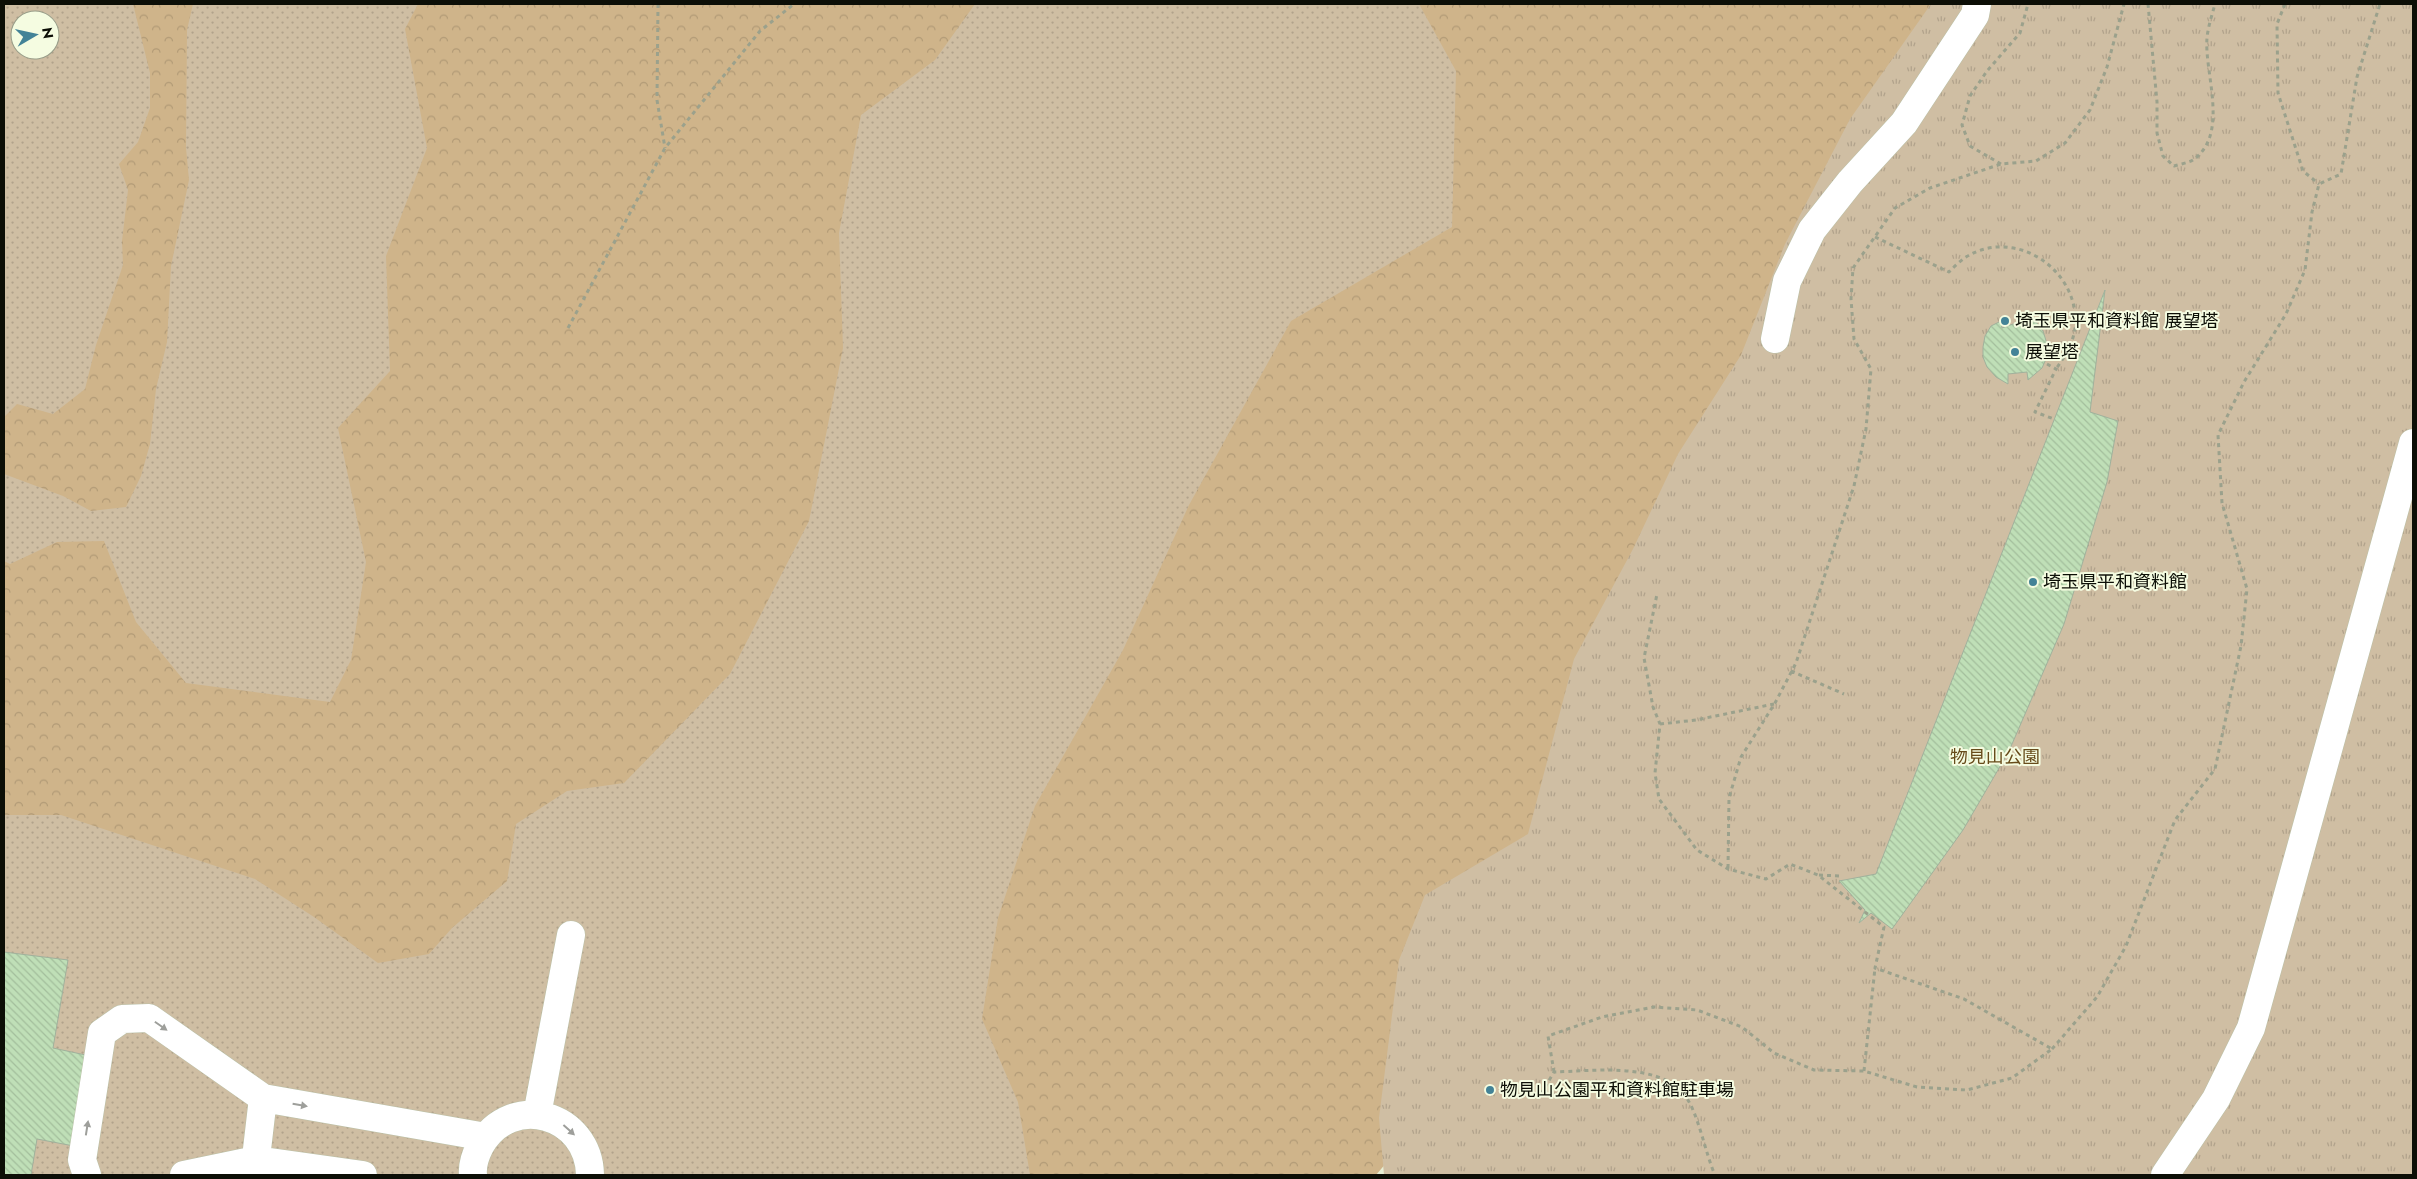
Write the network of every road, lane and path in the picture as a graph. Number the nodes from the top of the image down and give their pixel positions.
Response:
1 (658, 4) edge
2 (794, 4) edge
3 (1977, 4) edge
4 (2028, 4) edge
5 (2124, 4) edge
6 (2148, 4) edge
7 (2215, 4) edge
8 (2285, 4) edge
9 (2380, 4) edge
10 (665, 148) junction
11 (2001, 164) junction
12 (2319, 184) junction
13 (1875, 237) junction
14 (568, 328) dead end
15 (1775, 339) dead end
16 (2047, 364) dead end
17 (2056, 369) junction
18 (2054, 419) dead end
19 (2413, 443) edge
20 (1658, 594) dead end
21 (1791, 671) junction
22 (1844, 694) dead end
23 (1775, 703) junction
24 (1660, 724) junction
25 (1728, 869) junction
26 (1818, 875) junction
27 (1840, 876) dead end
28 (571, 935) dead end
29 (1875, 968) junction
30 (2052, 1049) junction
31 (1864, 1071) junction
32 (1554, 1072) junction
33 (1541, 1094) dead end
34 (263, 1098) junction
35 (537, 1115) junction
36 (486, 1137) junction
37 (255, 1168) edge
38 (87, 1175) edge
39 (184, 1175) edge
40 (362, 1175) edge
41 (473, 1175) edge
42 (590, 1175) edge
43 (1715, 1175) edge
44 (2165, 1175) edge

1 - 10 path
2 - 10 path
3 - 15 street
4 - 11 path
5 - 11 path
6 - 7 path
8 - 12 path
9 - 12 path
10 - 14 path
11 - 13 path
12 - 30 path
13 - 17 path
13 - 21 path
16 - 17 path
17 - 18 path
19 - 44 street
20 - 24 path
21 - 22 path
21 - 23 path
23 - 24 path
23 - 25 path
24 - 25 path
25 - 26 path
26 - 27 path
26 - 29 path
28 - 35 street
29 - 30 path
29 - 31 path
30 - 31 path
31 - 32 path
32 - 33 path
32 - 43 path
34 -> 36 street
34 - 37 street
38 -> 34 street
35 - 36 street
35 -> 42 street
36 - 41 street
37 - 39 street
37 - 40 street

